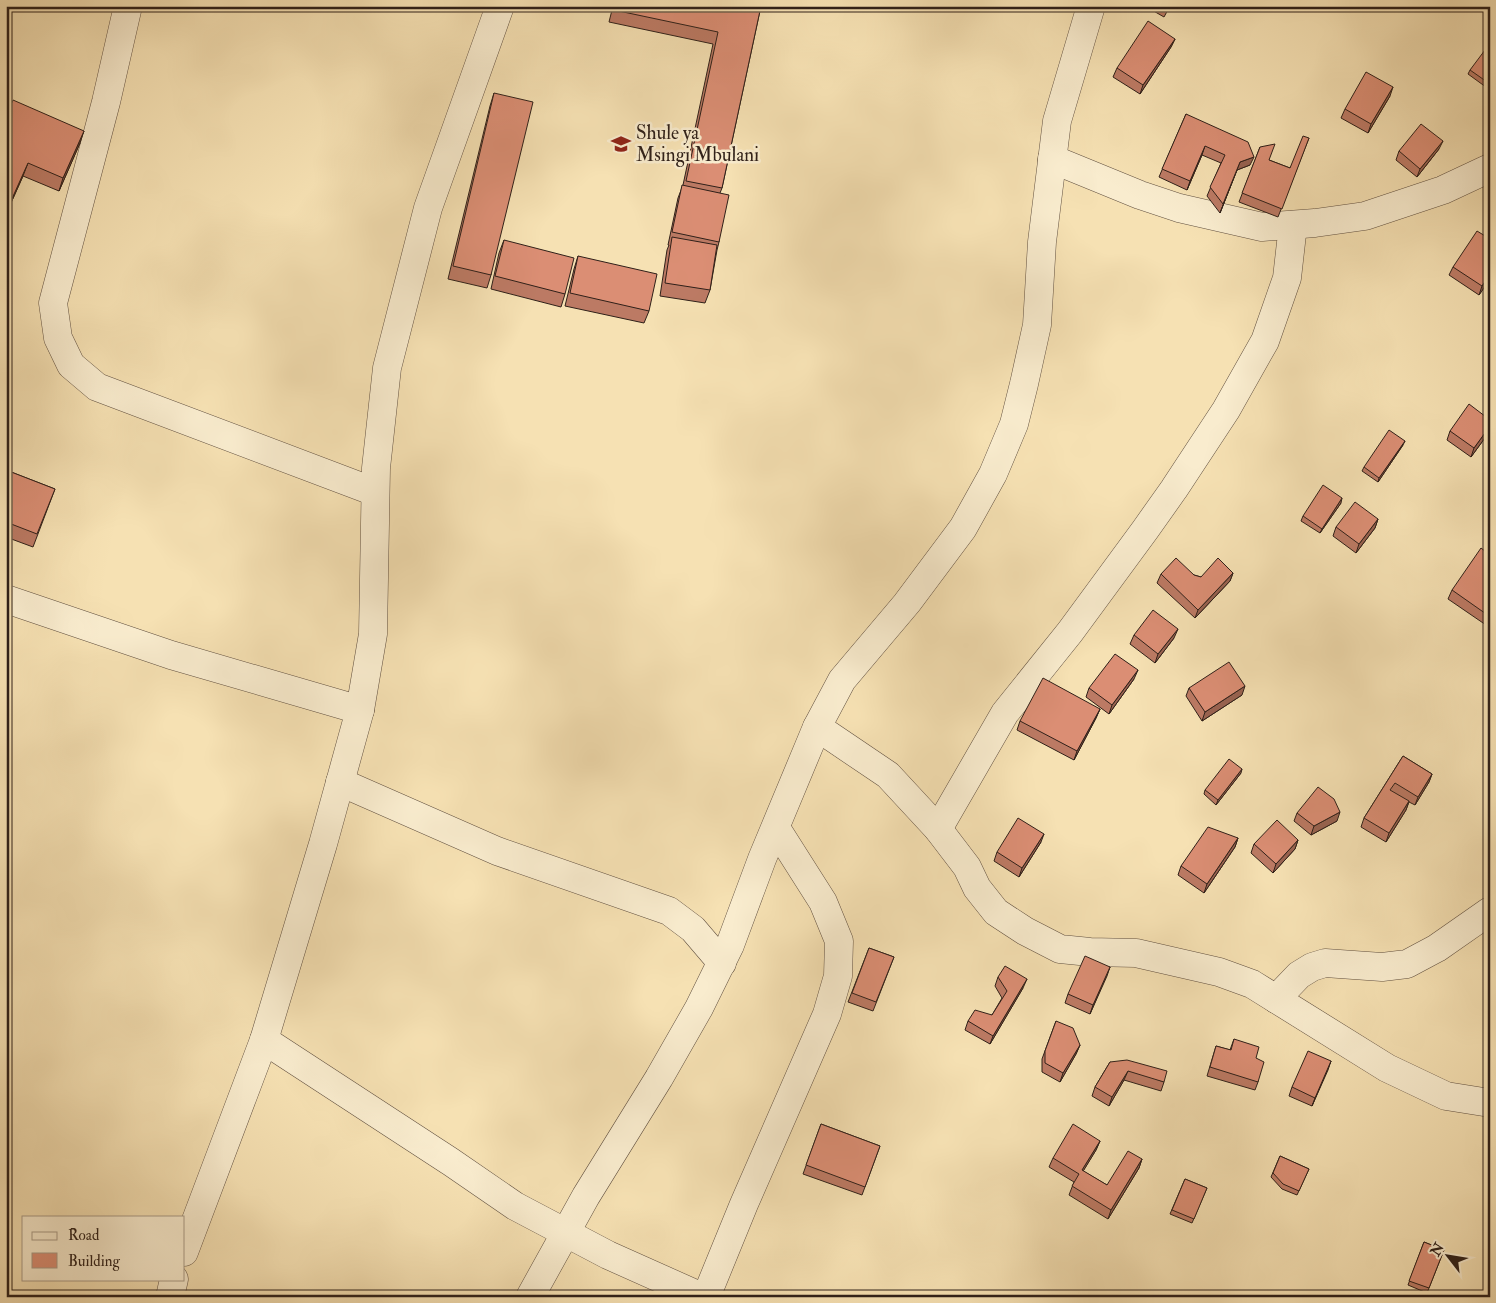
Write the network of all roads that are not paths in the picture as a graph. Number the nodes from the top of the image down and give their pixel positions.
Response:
1 (128, 6) edge
2 (500, 6) edge
3 (1091, 6) edge
4 (1052, 159) junction
5 (1490, 168) edge
6 (1293, 225) junction
7 (376, 492) junction
8 (6, 599) edge
9 (360, 710) junction
10 (817, 727) junction
11 (340, 782) junction
12 (776, 828) junction
13 (938, 829) junction
14 (1490, 911) edge
15 (722, 962) junction
16 (1276, 999) junction
17 (264, 1040) junction
18 (1490, 1103) edge
19 (564, 1234) junction
20 (185, 1249) edge
21 (174, 1280) edge
22 (695, 1295) edge
23 (170, 1297) edge
24 (530, 1297) edge

1 - 7 street
2 - 7 street
3 - 4 street
4 - 6 street
4 - 10 street
5 - 6 street
6 - 13 street
7 - 9 street
8 - 9 street
9 - 11 street
10 - 12 street
10 - 13 street
11 - 15 street
11 - 17 street
12 - 15 street
12 - 22 street
13 - 16 street
14 - 16 street
15 - 19 street
16 - 18 street
17 - 19 street
17 - 20 street
19 - 22 street
19 - 24 street
21 - 23 street

